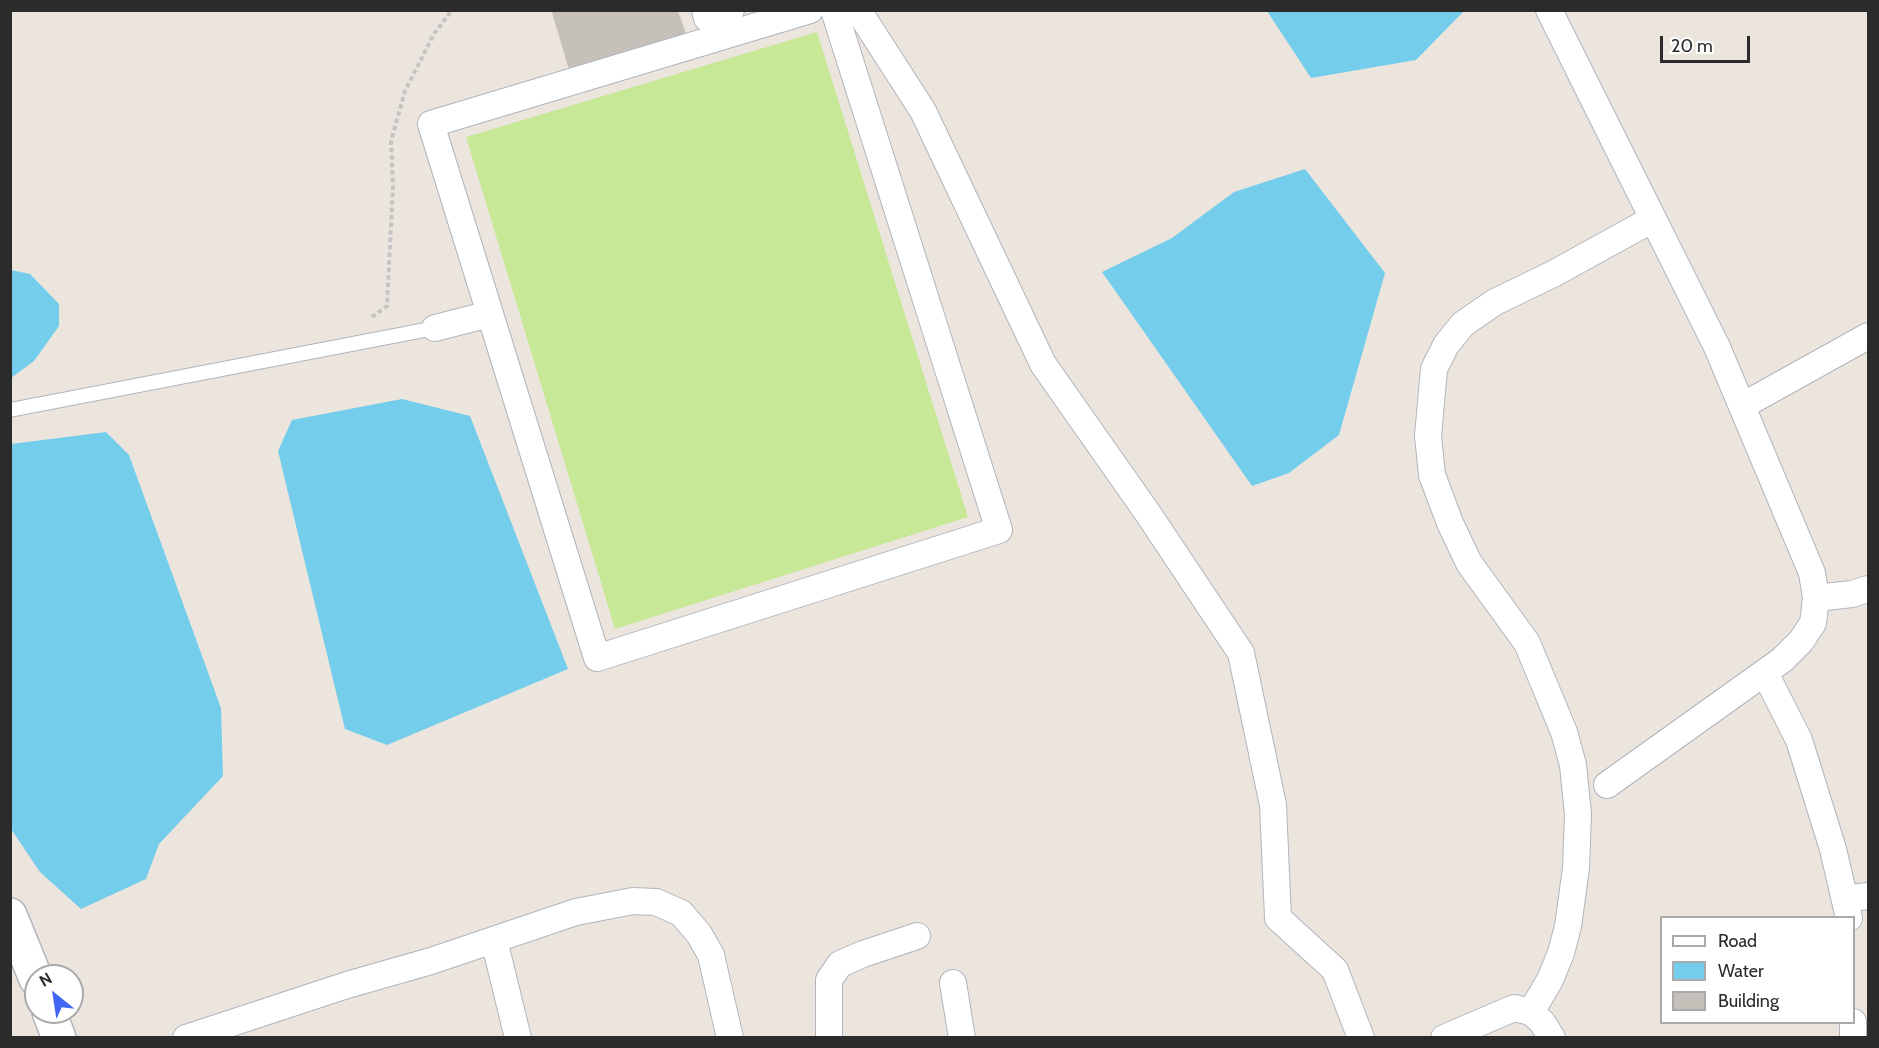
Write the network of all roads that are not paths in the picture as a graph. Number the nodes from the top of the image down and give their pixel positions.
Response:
1 (705, 10) edge
2 (731, 10) edge
3 (810, 10) edge
4 (834, 10) edge
5 (858, 10) edge
6 (1549, 10) edge
7 (1653, 219) junction
8 (490, 314) junction
9 (435, 328) joint
10 (1869, 336) edge
11 (1742, 406) junction
12 (10, 410) edge
13 (1869, 589) edge
14 (1816, 598) junction
15 (1765, 673) junction
16 (1607, 785) dead end
17 (1854, 904) edge
18 (10, 915) edge
19 (917, 936) dead end
20 (494, 940) junction
21 (30, 964) edge
22 (953, 983) dead end
23 (1531, 1012) junction
24 (186, 1038) edge
25 (518, 1038) edge
26 (730, 1038) edge
27 (829, 1038) edge
28 (962, 1038) edge
29 (1361, 1038) edge
30 (1444, 1038) edge
31 (1552, 1038) edge

1 - 2 street
3 - 8 street
4 - 8 street
5 - 29 street
6 - 7 street
7 - 11 street
7 - 23 street
8 - 9 street
9 - 12 lane
10 - 11 street
11 - 14 street
13 - 14 street
14 - 15 street
15 - 16 street
15 - 17 street
18 - 21 main road
19 - 27 street
20 - 24 street
20 - 25 street
20 - 26 street
22 - 28 street
23 - 30 street
23 - 31 street

